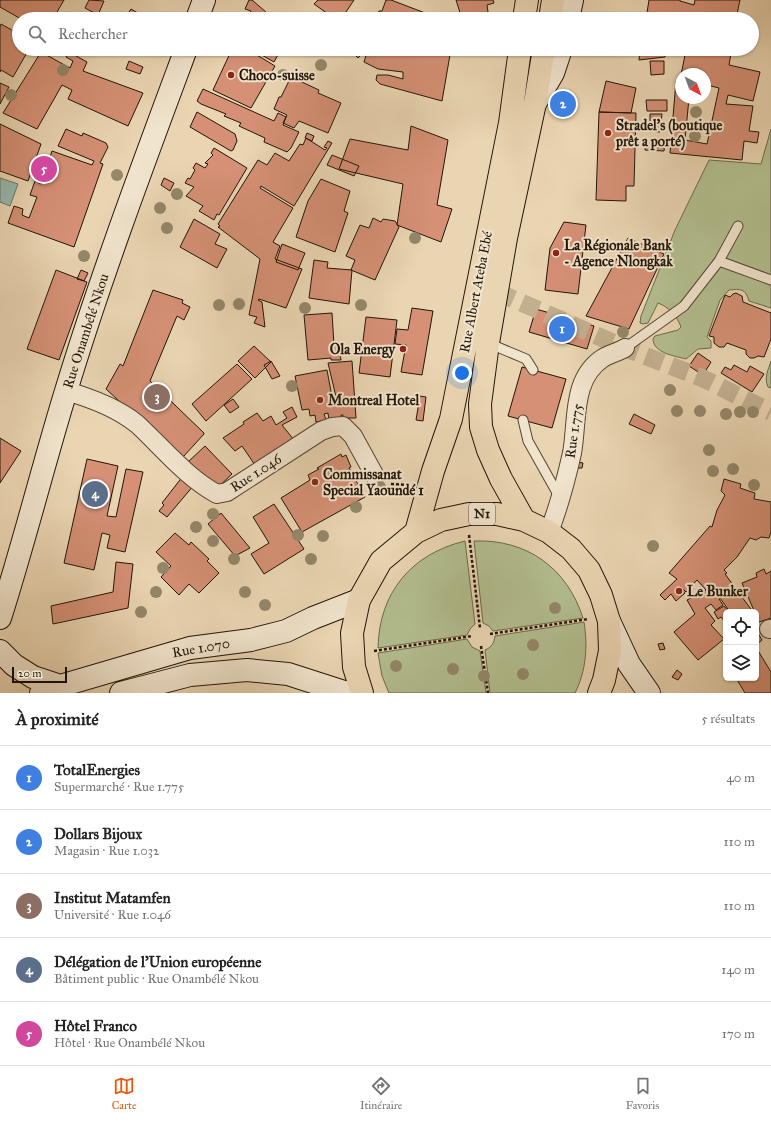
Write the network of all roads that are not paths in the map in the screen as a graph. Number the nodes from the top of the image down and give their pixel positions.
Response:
1 (204, 0) edge
2 (527, 0) edge
3 (553, 0) edge
4 (572, 0) edge
5 (200, 12) edge
6 (525, 12) edge
7 (551, 12) edge
8 (569, 12) edge
9 (183, 56) edge
10 (519, 56) edge
11 (543, 56) edge
12 (559, 56) edge
13 (535, 103) junction
14 (738, 226) dead end
15 (719, 261) junction
16 (771, 280) edge
17 (488, 343) junction
18 (625, 348) joint
19 (533, 370) dead end
20 (66, 391) junction
21 (523, 420) dead end
22 (375, 476) road end
23 (561, 500) junction
24 (524, 520) junction
25 (416, 532) junction
26 (549, 532) junction
27 (359, 600) junction
28 (0, 618) edge
29 (599, 620) junction
30 (0, 651) edge
31 (50, 689) edge
32 (121, 693) edge
33 (347, 693) edge
34 (362, 693) edge
35 (599, 693) edge
36 (649, 693) edge

1 - 5 main road
2 - 6 highway
3 - 7 highway
4 - 8 main road
9 - 20 main road, Rue Onambélé Nkou
10 - 25 highway, Rue Albert Ateba Ebé
11 - 13 highway, Rue Albert Ateba Ebé / N1
12 - 13 main road
13 - 17 highway, Rue Albert Ateba Ebé / N1
14 - 15 lane
15 - 16 lane
15 - 18 lane
17 - 19 lane
17 - 24 highway, Rue Albert Ateba Ebé / N1
18 - 23 street, Rue 1.775
20 - 22 street, Rue 1.046
20 - 28 main road, Rue Onambélé Nkou
21 - 23 lane
23 - 26 street, Rue 1.775
24 - 25 highway, N1
24 - 26 highway, N1
25 - 27 highway, N1
26 - 29 highway, N1
27 - 31 main road, Rue 1.070
27 - 34 highway, N1
29 - 35 highway, N1
29 - 36 main road
30 - 31 main road
32 - 33 main road, Rue 1.070

